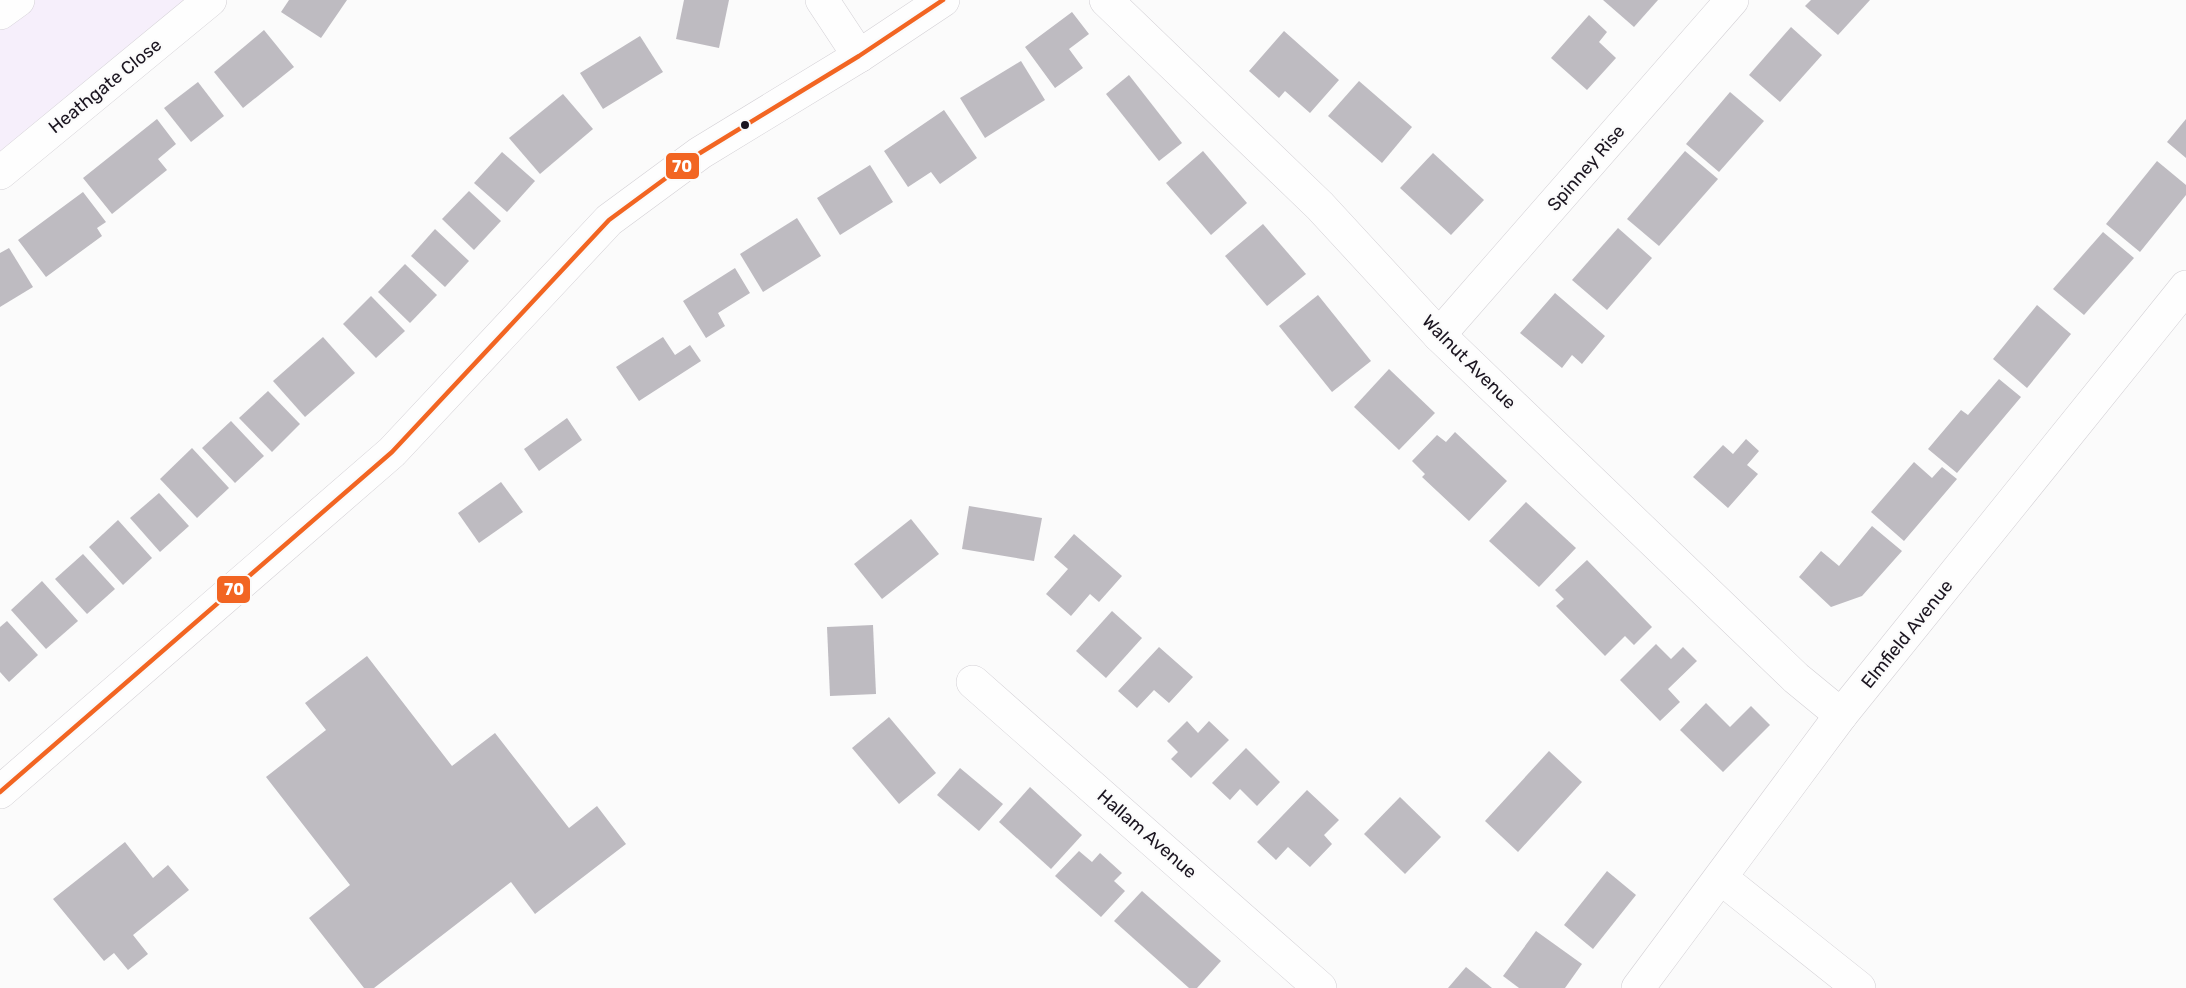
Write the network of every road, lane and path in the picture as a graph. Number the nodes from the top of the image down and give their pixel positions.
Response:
1 (18, 0) edge
2 (210, 0) edge
3 (822, 0) edge
4 (943, 0) edge
5 (1106, 0) edge
6 (1732, 0) edge
7 (0, 13) edge
8 (859, 56) junction
9 (0, 173) edge
10 (2186, 287) edge
11 (1439, 335) junction
12 (973, 682) dead end
13 (1841, 716) junction
14 (0, 792) edge
15 (1721, 878) junction
16 (1320, 988) edge
17 (1638, 988) edge
18 (1859, 988) edge

1 - 7 street
2 - 9 street, Heathgate Close
3 - 8 street
4 - 8 street
5 - 11 street, Walnut Avenue
6 - 11 street, Spinney Rise
8 - 14 street
10 - 13 street, Elmfield Avenue
11 - 13 street, Walnut Avenue
12 - 16 street, Hallam Avenue
13 - 15 street, Elmfield Avenue
15 - 17 street, Elmfield Avenue
15 - 18 street

